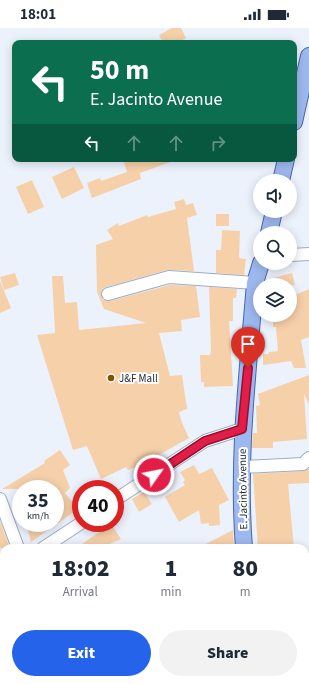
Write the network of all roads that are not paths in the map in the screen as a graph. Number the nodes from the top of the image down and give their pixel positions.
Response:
1 (309, 56) edge
2 (297, 109) edge
3 (285, 162) edge
4 (283, 174) edge
5 (309, 254) edge
6 (297, 255) edge
7 (253, 283) edge
8 (108, 294) dead end
9 (253, 305) edge
10 (242, 429) junction
11 (309, 458) edge
12 (242, 467) junction
13 (124, 494) edge
14 (0, 499) edge
15 (72, 529) edge
16 (17, 544) edge
17 (49, 544) edge
18 (244, 544) edge

1 - 2 main road
3 - 4 main road
5 - 6 street
7 - 8 street
9 - 10 main road, E. Jacinto Avenue
10 - 12 main road, E. Jacinto Avenue
10 - 13 street
11 - 12 street
12 - 18 main road, E. Jacinto Avenue
14 - 16 street
15 - 17 street

